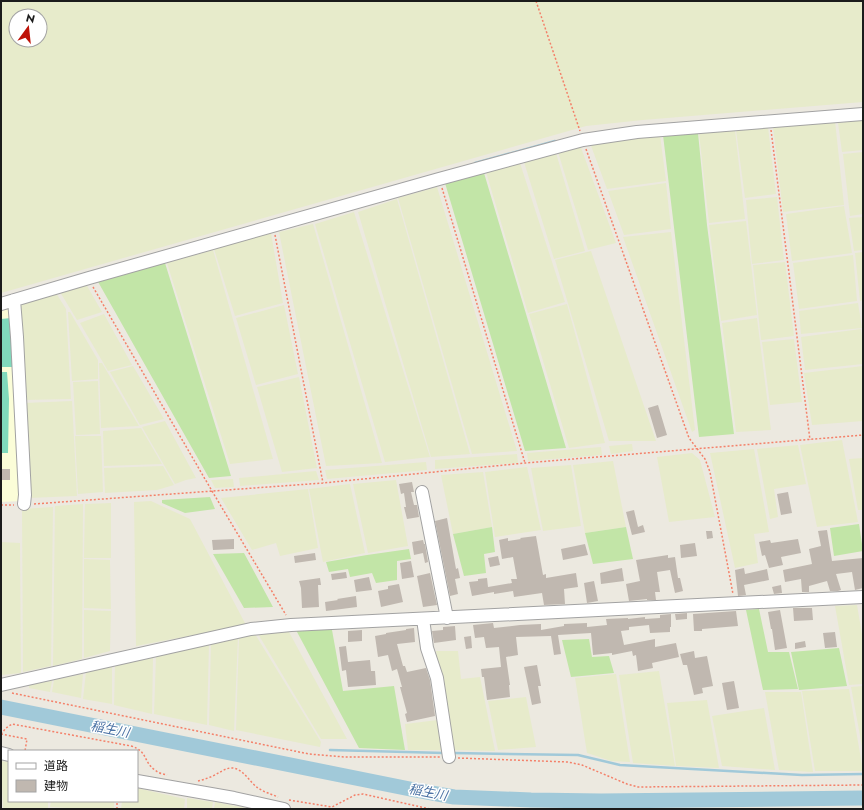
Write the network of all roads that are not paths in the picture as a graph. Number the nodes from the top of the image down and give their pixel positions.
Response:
1 (863, 114) edge
2 (14, 300) junction
3 (1, 304) edge
4 (422, 492) dead end
5 (24, 504) road end
6 (863, 597) edge
7 (447, 618) junction
8 (422, 619) junction
9 (3, 684) edge
10 (449, 757) road end
11 (138, 781) edge
12 (284, 802) edge

1 - 2 street
2 - 3 street
2 - 5 street
4 - 7 street
6 - 7 street
7 - 8 street
8 - 9 street
8 - 10 street
11 - 12 street

